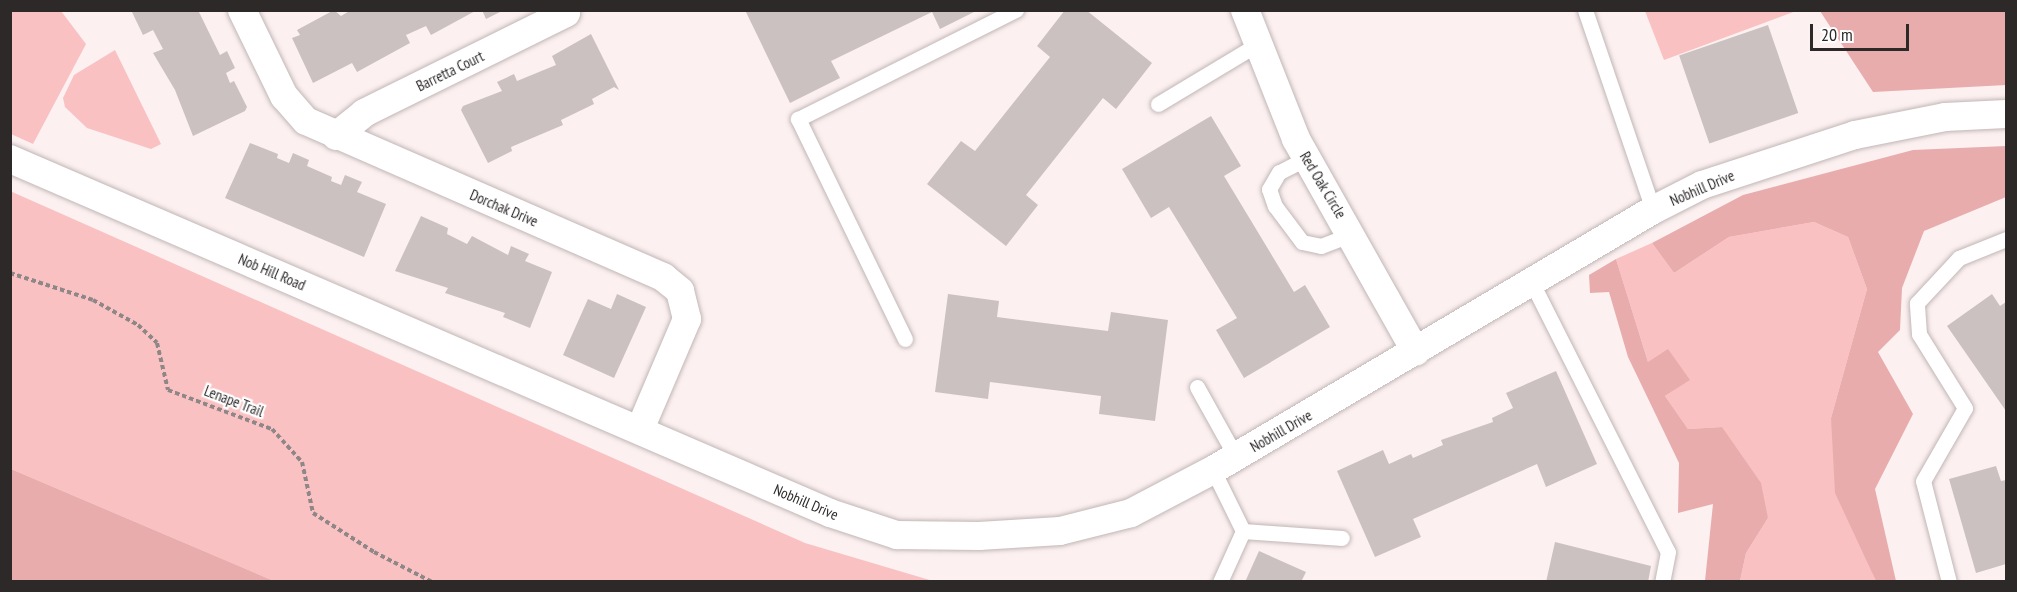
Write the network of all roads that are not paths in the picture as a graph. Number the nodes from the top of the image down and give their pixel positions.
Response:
1 (242, 10) edge
2 (564, 10) edge
3 (1016, 10) edge
4 (1245, 10) edge
5 (1586, 10) edge
6 (1258, 44) junction
7 (1158, 104) dead end
8 (2007, 114) edge
9 (336, 136) junction
10 (1307, 158) junction
11 (10, 159) edge
12 (1653, 210) junction
13 (1353, 234) junction
14 (2007, 240) edge
15 (1532, 283) junction
16 (905, 339) dead end
17 (1416, 352) junction
18 (532, 384) joint
19 (1197, 387) dead end
20 (640, 429) junction
21 (1225, 463) junction
22 (1243, 531) junction
23 (1342, 538) dead end
24 (1220, 582) edge
25 (1662, 582) edge
26 (1949, 582) edge

1 - 9 street, Dorchak Drive
2 - 9 street, Barretta Court
3 - 16 lane
4 - 6 street, Red Oak Circle
5 - 12 lane
6 - 7 lane
6 - 10 street, Red Oak Circle
8 - 12 street, Nobhill Drive
9 - 20 street, Dorchak Drive
10 - 13 street, Red Oak Circle
10 - 13 lane
11 - 18 street, Nob Hill Road
12 - 15 street, Nobhill Drive
13 - 17 street, Red Oak Circle
14 - 26 lane
15 - 17 street, Nobhill Drive
15 - 25 lane
17 - 21 street, Nobhill Drive
18 - 20 street, Nobhill Drive
19 - 21 lane
20 - 21 street, Nobhill Drive
21 - 22 lane
22 - 23 lane
22 - 24 lane

